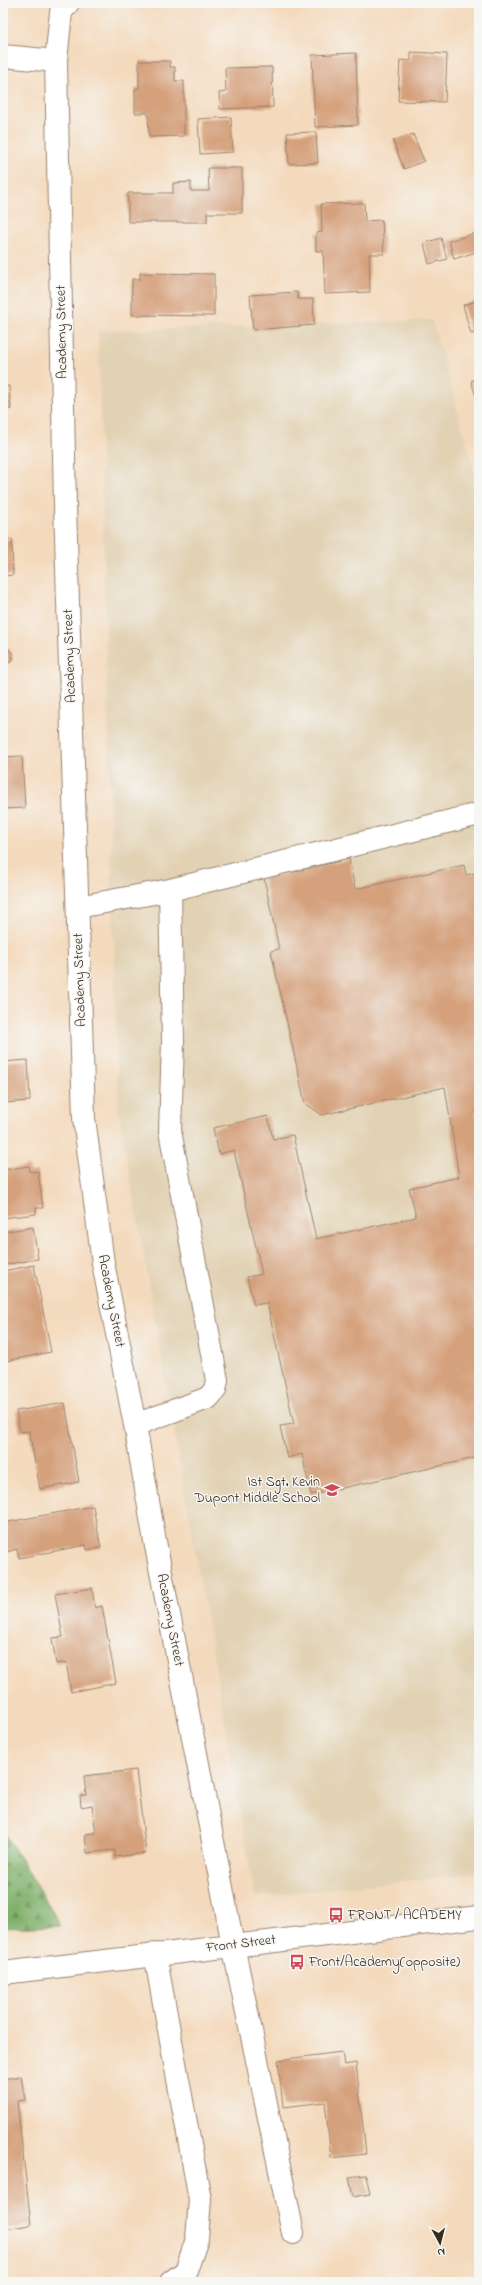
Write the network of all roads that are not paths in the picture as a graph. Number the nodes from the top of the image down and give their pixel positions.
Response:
1 (68, 3) edge
2 (3, 56) edge
3 (56, 61) junction
4 (479, 814) edge
5 (170, 890) junction
6 (78, 907) junction
7 (135, 1425) junction
8 (479, 1917) edge
9 (233, 1945) junction
10 (155, 1954) junction
11 (3, 1973) edge
12 (293, 2233) dead end
13 (171, 2282) edge

1 - 3 street, Academy Street
2 - 3 street
3 - 6 street, Academy Street
4 - 5 street
5 - 6 street
5 - 7 street
6 - 7 street, Academy Street
7 - 9 street, Academy Street
8 - 9 street, Front Street
9 - 10 street, Front Street
9 - 12 street, Academy Street
10 - 11 street, Front Street
10 - 13 street

